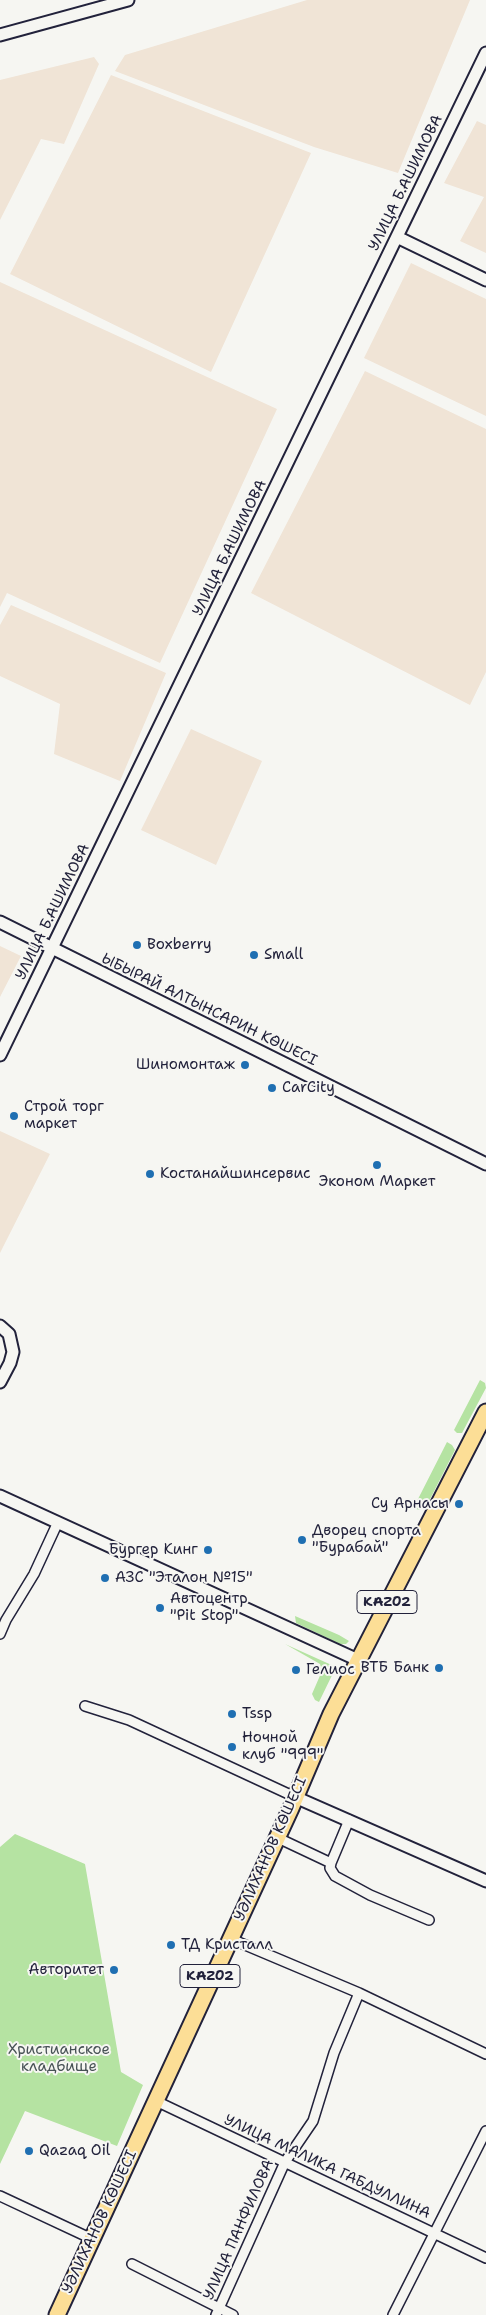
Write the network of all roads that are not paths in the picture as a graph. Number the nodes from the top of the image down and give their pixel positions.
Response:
1 (128, 0) edge
2 (0, 35) edge
3 (486, 53) edge
4 (397, 237) junction
5 (486, 280) edge
6 (0, 922) edge
7 (52, 948) junction
8 (0, 1054) edge
9 (486, 1164) edge
10 (0, 1326) edge
11 (0, 1382) edge
12 (486, 1412) edge
13 (0, 1496) edge
14 (58, 1522) junction
15 (0, 1634) edge
16 (358, 1660) junction
17 (85, 1706) dead end
18 (295, 1797) junction
19 (349, 1820) junction
20 (278, 1838) junction
21 (331, 1863) junction
22 (486, 1881) edge
23 (429, 1920) dead end
24 (232, 1939) junction
25 (359, 1993) junction
26 (486, 2054) edge
27 (156, 2101) junction
28 (486, 2131) edge
29 (129, 2156) junction
30 (285, 2162) junction
31 (0, 2196) edge
32 (434, 2233) junction
33 (92, 2239) junction
34 (486, 2258) edge
35 (132, 2264) dead end
36 (217, 2312) edge
37 (57, 2315) edge
38 (233, 2315) edge
39 (393, 2315) edge

1 - 2 street
3 - 4 street, УЛИЦА Б.АШИМОВА
4 - 5 street
4 - 7 street, УЛИЦА Б.АШИМОВА
6 - 7 street, ЫБЫРАЙ АЛТЫНСАРИН КӨШЕСІ
7 - 8 street, УЛИЦА Б.АШИМОВА
7 - 9 street, ЫБЫРАЙ АЛТЫНСАРИН КӨШЕСІ
10 - 11 street
12 - 16 highway, УӘЛИХАНОВ КӨШЕСІ / KАZ02
13 - 14 street
14 - 15 street
14 - 16 street
16 - 18 highway, УӘЛИХАНОВ КӨШЕСІ / KАZ02
17 - 18 street
18 - 19 street
18 - 20 highway, УӘЛИХАНОВ КӨШЕСІ / KАZ02
18 - 29 highway, KАZ02
19 - 21 street
19 - 22 street
20 - 21 street
20 - 24 highway, УӘЛИХАНОВ КӨШЕСІ / KАZ02
21 - 23 street
24 - 25 street
24 - 27 highway, KАZ02
25 - 26 street
25 - 30 street, УЛИЦА ПАНФИЛОВА
27 - 29 highway, УӘЛИХАНОВ КӨШЕСІ / KАZ02
27 - 30 street, УЛИЦА МАЛИКА ГАБДУЛЛИНА
28 - 32 street
29 - 33 highway, УӘЛИХАНОВ КӨШЕСІ / KАZ02
30 - 32 street, УЛИЦА МАЛИКА ГАБДУЛЛИНА
30 - 36 street, УЛИЦА ПАНФИЛОВА
31 - 33 street
32 - 34 street, УЛИЦА МАЛИКА ГАБДУЛЛИНА
32 - 39 street
33 - 37 highway, УӘЛИХАНОВ КӨШЕСІ / KАZ02
35 - 36 street
36 - 38 street

